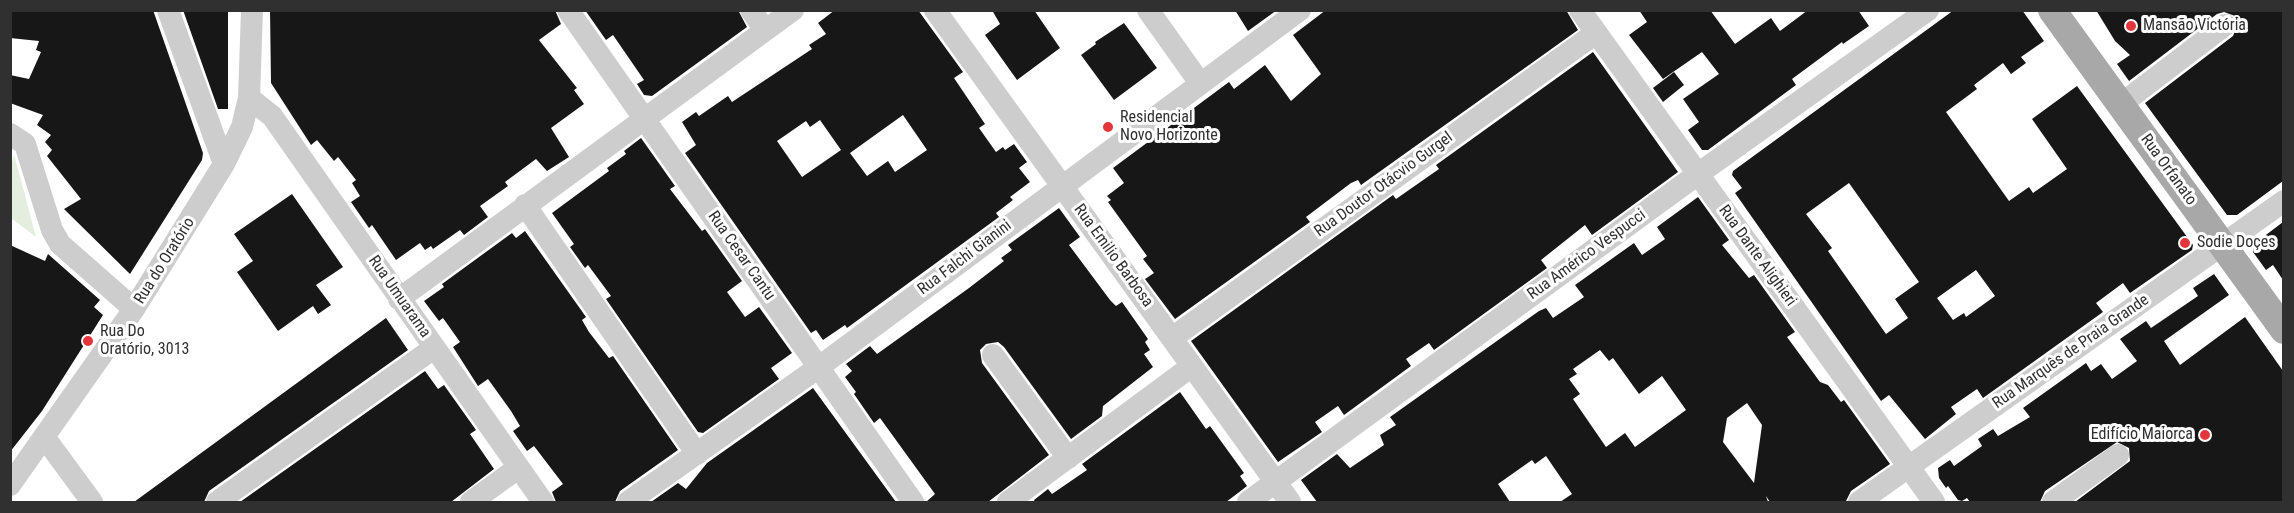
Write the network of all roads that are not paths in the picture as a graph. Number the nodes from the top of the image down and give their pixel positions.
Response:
1 (168, 10) edge
2 (252, 10) edge
3 (568, 10) edge
4 (751, 10) edge
5 (793, 10) edge
6 (935, 10) edge
7 (1148, 10) edge
8 (1300, 10) edge
9 (1580, 10) edge
10 (1928, 10) edge
11 (2052, 10) edge
12 (2225, 25) dead end
13 (765, 30) junction
14 (1596, 33) junction
15 (1200, 83) junction
16 (249, 98) junction
17 (2120, 105) junction
18 (644, 118) junction
19 (10, 134) edge
20 (224, 164) junction
21 (1698, 174) junction
22 (1062, 186) junction
23 (2283, 201) edge
24 (525, 205) junction
25 (2222, 246) junction
26 (399, 299) junction
27 (134, 309) junction
28 (2283, 330) edge
29 (1172, 338) junction
30 (434, 348) junction
31 (993, 355) dead end
32 (1192, 366) junction
33 (819, 367) junction
34 (45, 438) junction
35 (697, 454) junction
36 (2118, 455) dead end
37 (1068, 458) junction
38 (1909, 466) junction
39 (518, 468) junction
40 (1276, 483) junction
41 (10, 485) edge
42 (92, 502) edge
43 (217, 502) edge
44 (471, 502) edge
45 (543, 502) edge
46 (628, 502) edge
47 (913, 502) edge
48 (1008, 502) edge
49 (1248, 502) edge
50 (1290, 502) edge
51 (1859, 502) edge
52 (1934, 502) edge
53 (2053, 502) edge

1 - 20 street
2 - 16 street, Rua do Oratório
3 - 18 street, Rua Cesar Cantu
4 - 13 street
5 - 13 street
6 - 22 street, Rua Emilio Barbosa
7 - 15 street
8 - 15 street, Rua Falchi Gianini
9 - 14 street, Rua Dante Alighieri
10 - 21 street, Rua Américo Vespucci
11 - 17 main road, Rua Orfanato
12 - 17 street
13 - 18 street
14 - 21 street, Rua Dante Alighieri
14 - 29 street, Rua Doutor Otácvio Gurgel
15 - 22 street, Rua Falchi Gianini
16 - 20 street, Rua do Oratório
16 - 26 street, Rua Umuarama
17 - 25 main road, Rua Orfanato
18 - 24 street
18 - 33 street, Rua Cesar Cantu
19 - 27 street
20 - 27 street, Rua do Oratório
21 - 38 street, Rua Dante Alighieri
21 - 40 street, Rua Américo Vespucci
22 - 29 street, Rua Emilio Barbosa
22 - 33 street, Rua Falchi Gianini
23 - 25 street, Rua Marquês de Praia Grande
24 - 26 street
24 - 35 street
25 - 28 main road, Rua Orfanato
25 - 38 street, Rua Marquês de Praia Grande
26 - 30 street, Rua Umuarama
27 - 34 street, Rua do Oratório
29 - 32 street, Rua Emilio Barbosa
30 - 39 street, Rua Umuarama
30 - 43 street
31 - 37 street
32 - 37 street
32 - 40 street, Rua Emilio Barbosa
33 - 35 street, Rua Falchi Gianini
33 - 47 street, Rua Cesar Cantu
34 - 41 street, Rua do Oratório
34 - 42 street
35 - 46 street, Rua Falchi Gianini
36 - 53 street
37 - 48 street
38 - 51 street, Rua Marquês de Praia Grande
38 - 52 street, Rua Dante Alighieri
39 - 44 street
39 - 45 street, Rua Umuarama
40 - 49 street, Rua Américo Vespucci
40 - 50 street, Rua Emilio Barbosa

